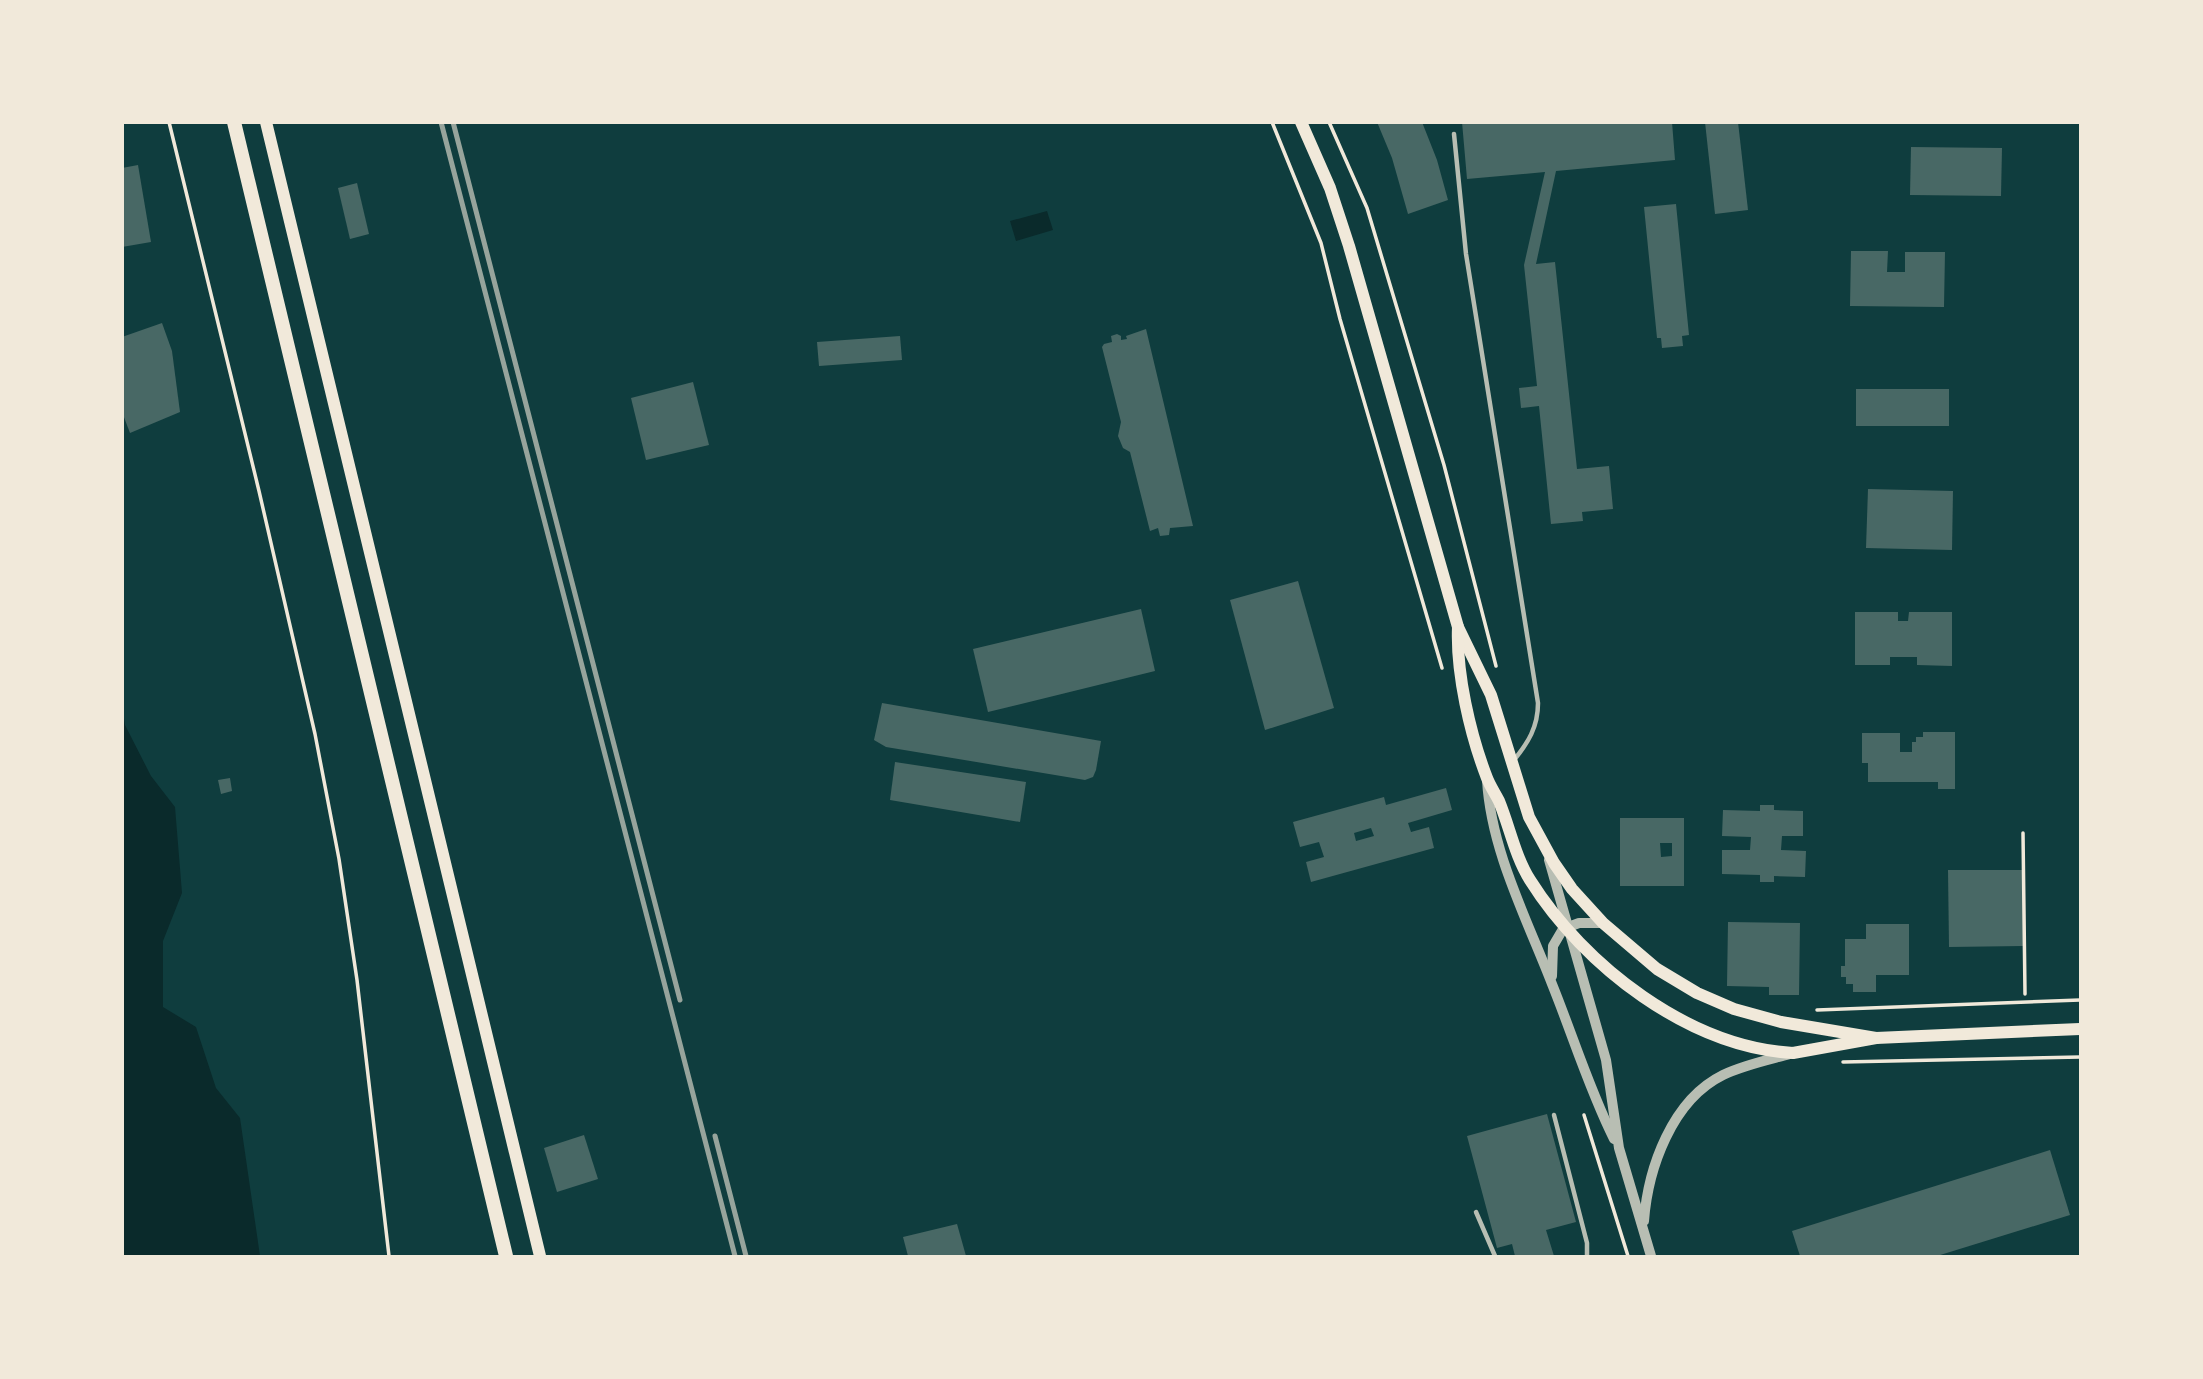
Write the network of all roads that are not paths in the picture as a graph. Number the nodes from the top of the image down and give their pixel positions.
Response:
1 (234, 122) edge
2 (266, 122) edge
3 (1301, 122) edge
4 (1454, 134) dead end
5 (1458, 627) junction
6 (1511, 764) junction
7 (1487, 780) junction
8 (1546, 851) junction
9 (1603, 923) junction
10 (1566, 927) junction
11 (1552, 983) junction
12 (2081, 1029) edge
13 (1876, 1038) junction
14 (1793, 1053) junction
15 (1554, 1115) dead end
16 (1619, 1147) junction
17 (1476, 1212) dead end
18 (1643, 1230) junction
19 (506, 1256) edge
20 (540, 1256) edge
21 (1495, 1256) edge
22 (1587, 1256) edge
23 (1651, 1256) edge

1 - 19 main road
2 - 20 main road
3 - 5 main road
4 - 6 lane
5 - 6 main road
5 - 7 main road
6 - 8 main road
7 - 10 main road
7 - 11 street
8 - 9 main road
8 - 10 street
9 - 10 street
9 - 13 main road
10 - 11 street
10 - 14 main road
10 - 16 street
11 - 16 street
12 - 13 main road
13 - 14 main road
14 - 18 street
15 - 22 lane
16 - 18 street
17 - 21 lane
18 - 23 street

